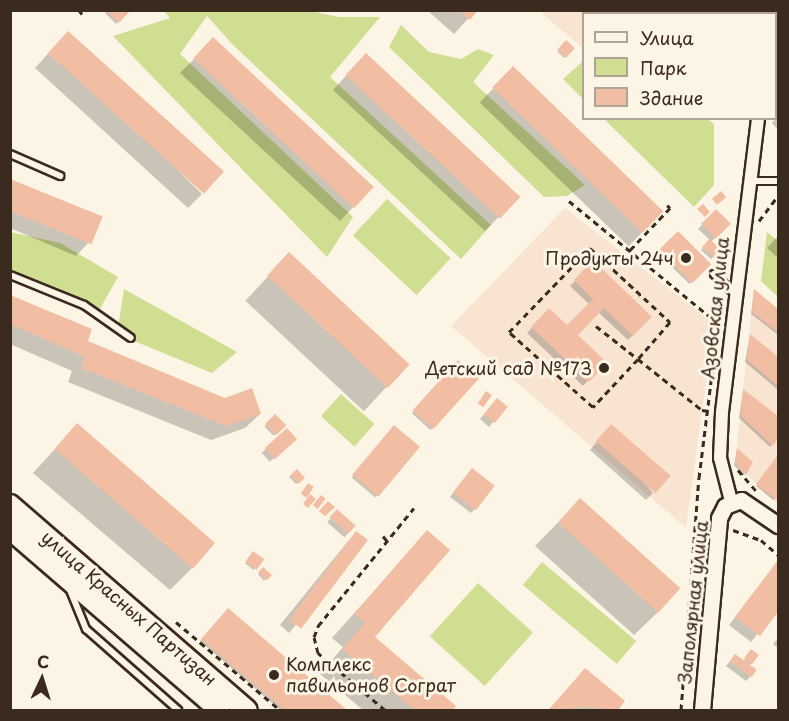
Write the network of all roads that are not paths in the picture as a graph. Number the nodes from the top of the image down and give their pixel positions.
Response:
1 (758, 120) edge
2 (10, 154) edge
3 (60, 176) dead end
4 (749, 181) junction
5 (778, 181) edge
6 (714, 274) dead end
7 (10, 275) edge
8 (734, 293) junction
9 (131, 338) dead end
10 (731, 501) junction
11 (10, 505) edge
12 (778, 525) edge
13 (10, 529) edge
14 (72, 572) junction
15 (156, 645) junction
16 (178, 711) edge
17 (220, 711) edge
18 (247, 711) edge
19 (702, 711) edge

1 - 4 street, Азовская улица
2 - 3 lane
4 - 5 lane
4 - 8 street, Азовская улица
6 - 8 lane
7 - 9 lane
8 - 10 street, Азовская улица
10 - 12 street
10 - 19 street, Заполярная улица
11 - 14 main road, улица Красных Партизан
13 - 14 main road, улица Красных Партизан
14 - 15 main road, улица Красных Партизан
14 - 16 lane
15 - 17 main road, улица Красных Партизан
15 - 18 main road, улица Красных Партизан

